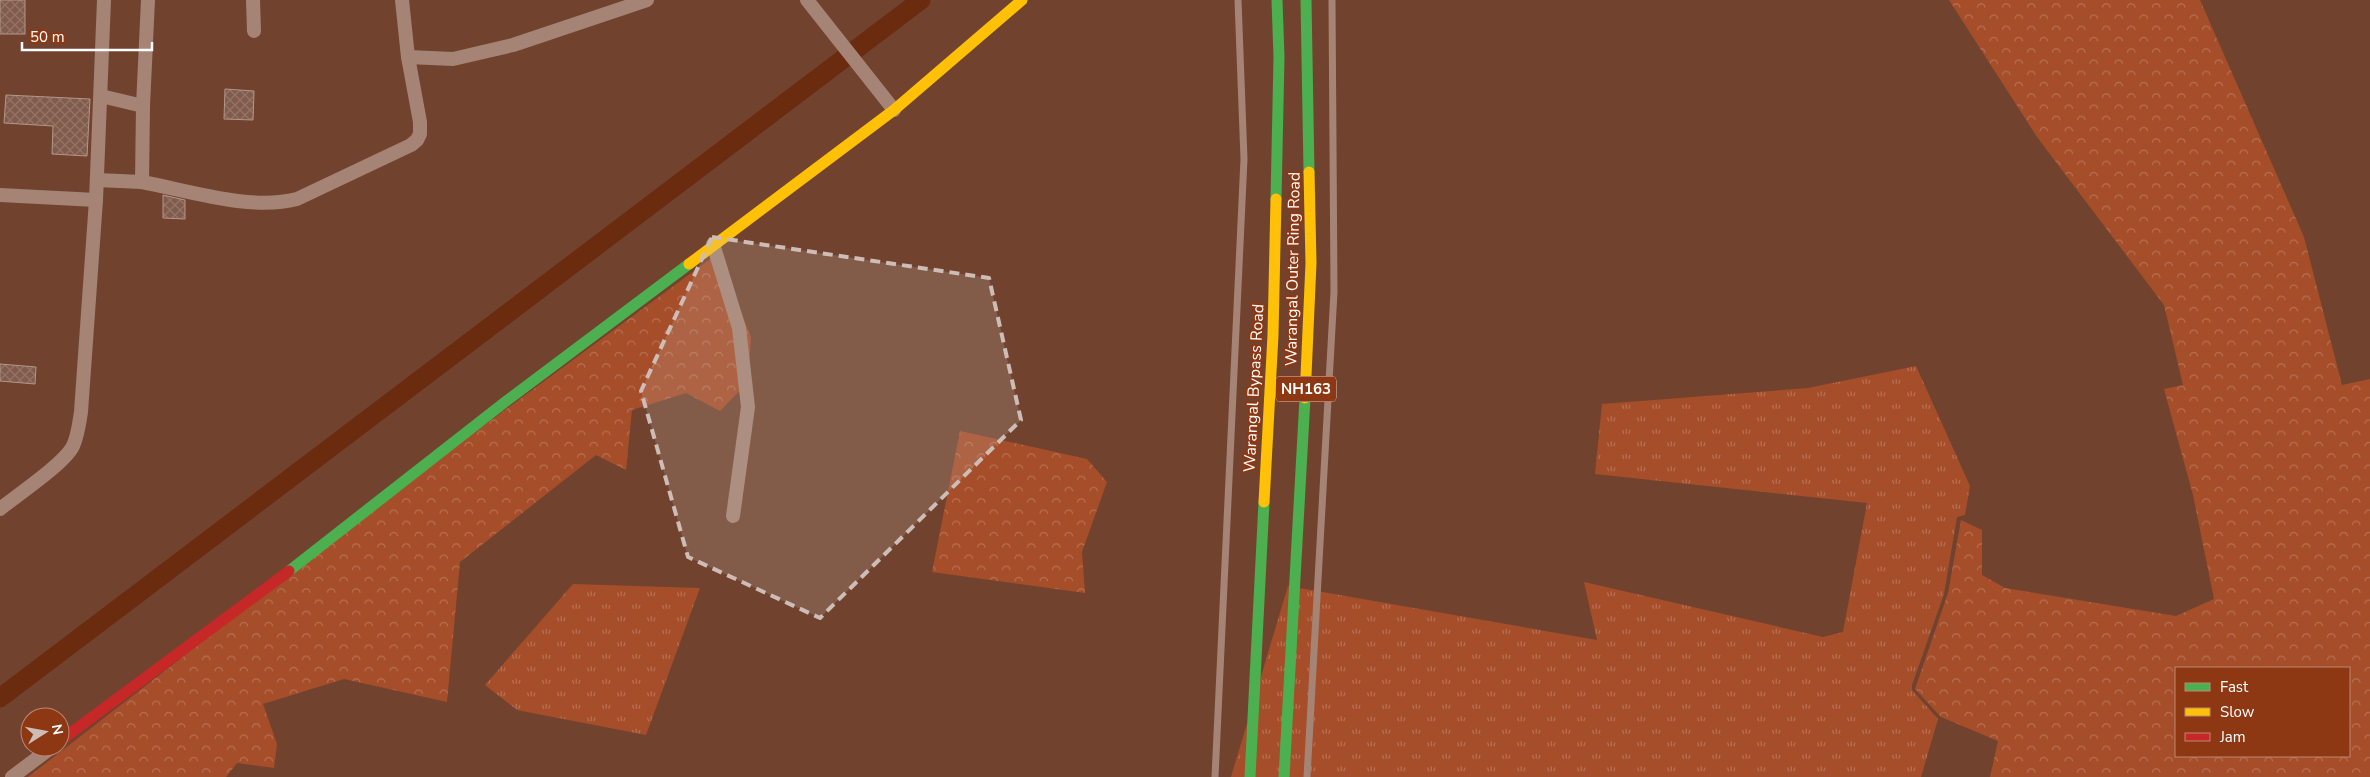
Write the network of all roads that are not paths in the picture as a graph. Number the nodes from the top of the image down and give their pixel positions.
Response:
1 (104, 0) edge
2 (148, 0) edge
3 (253, 0) edge
4 (402, 0) edge
5 (647, 0) edge
6 (807, 0) edge
7 (1022, 0) edge
8 (1238, 0) edge
9 (1277, 0) edge
10 (1306, 0) edge
11 (1332, 0) edge
12 (254, 31) dead end
13 (408, 57) junction
14 (101, 96) junction
15 (143, 106) junction
16 (894, 110) junction
17 (97, 180) junction
18 (142, 182) junction
19 (0, 195) edge
20 (96, 200) junction
21 (713, 244) junction
22 (0, 510) edge
23 (733, 516) dead end
24 (70, 734) edge
25 (39, 757) edge
26 (12, 777) edge
27 (1215, 777) edge
28 (1250, 777) edge
29 (1284, 777) edge
30 (1308, 777) edge

1 - 14 street
2 - 15 street
3 - 12 street
4 - 13 street
5 - 13 street
6 - 16 street
7 - 16 main road
8 - 27 lane
9 - 28 main road, Warangal Bypass Road / NH163
10 - 29 main road, Warangal Outer Ring Road / NH163
11 - 30 lane
13 - 18 street
14 - 15 street
14 - 17 street
15 - 18 street
16 - 21 main road
17 - 18 street
17 - 20 street
19 - 20 street
20 - 22 street
21 - 23 street
21 - 24 main road
25 - 26 street

